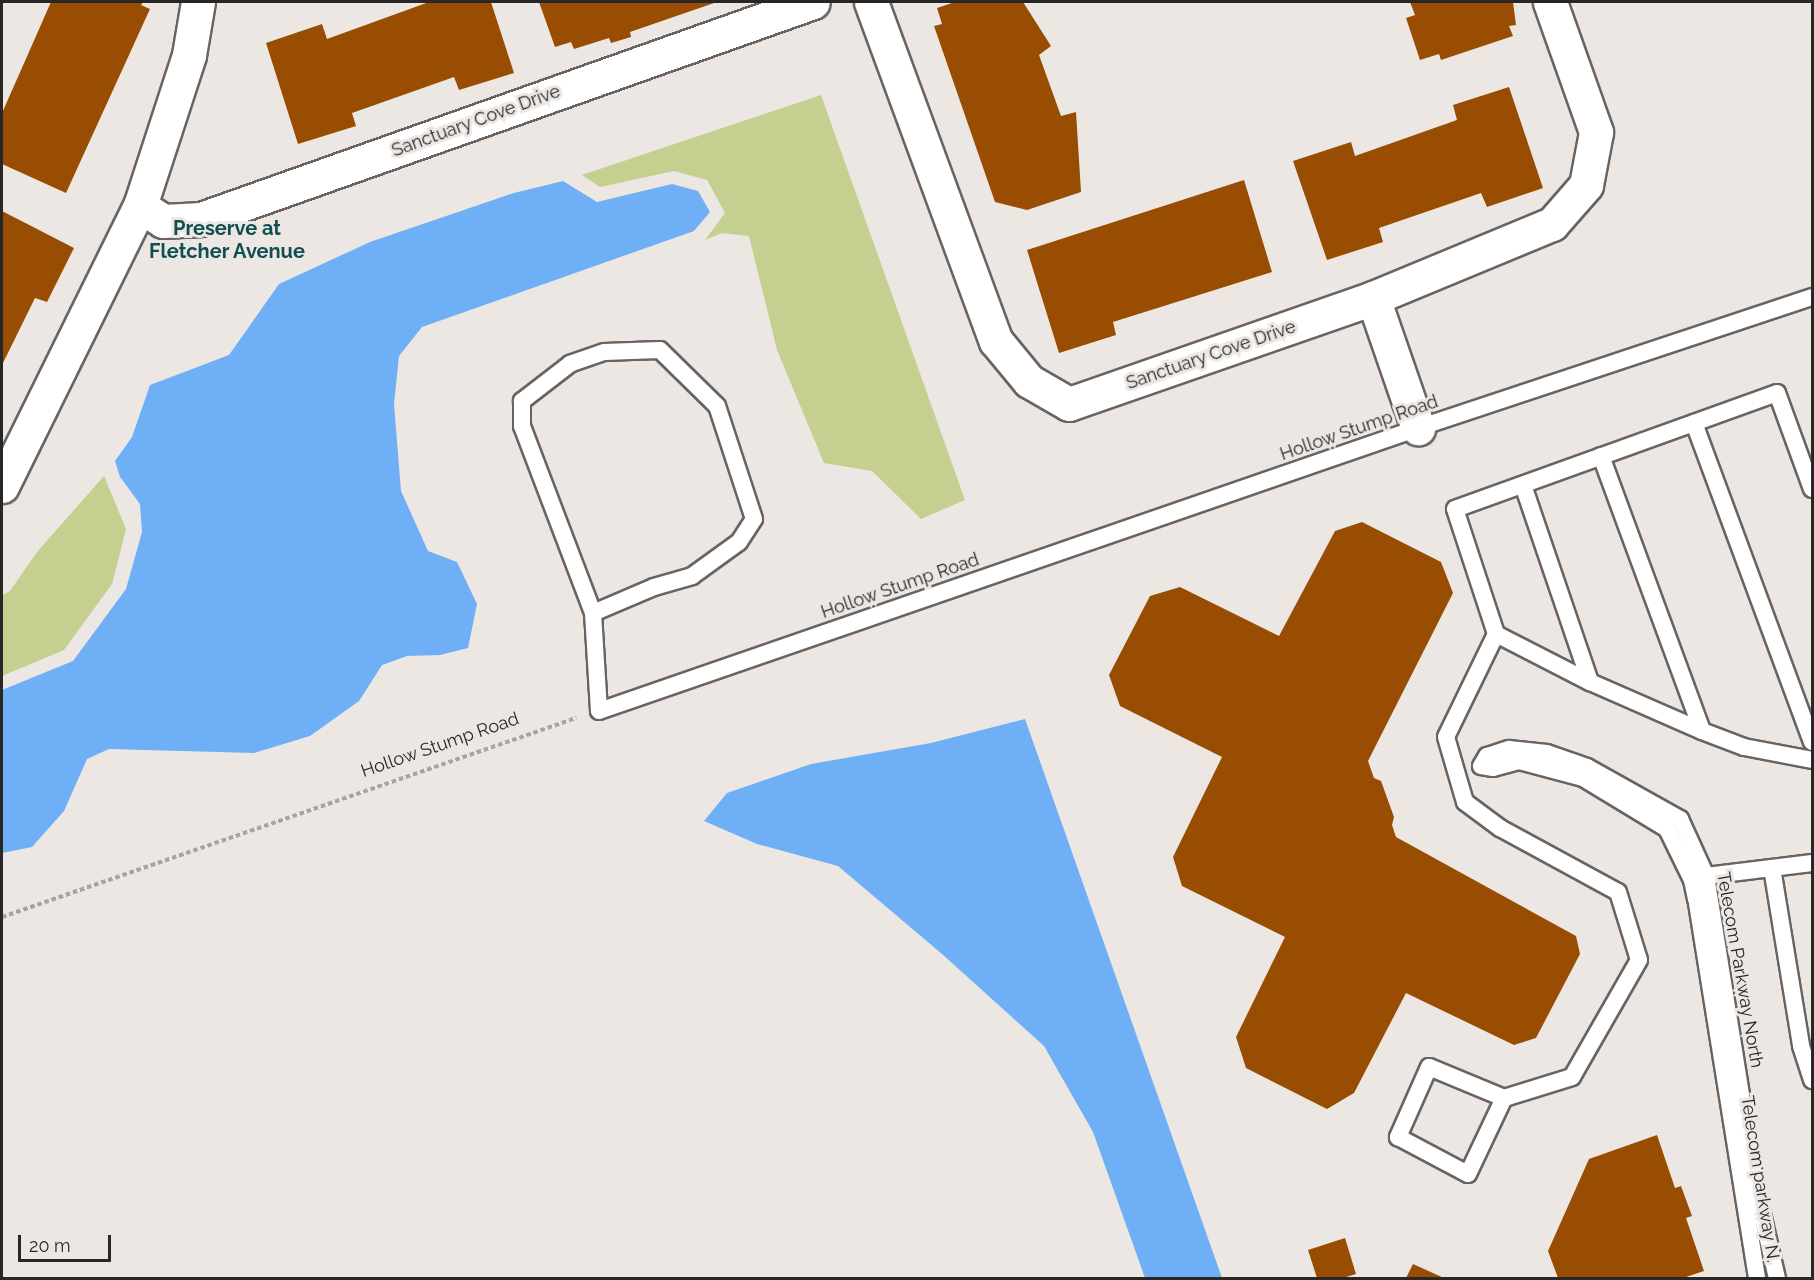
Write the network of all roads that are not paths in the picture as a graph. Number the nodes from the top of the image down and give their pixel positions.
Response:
1 (198, 2) edge
2 (813, 2) edge
3 (871, 2) edge
4 (1550, 2) edge
5 (140, 206) junction
6 (1812, 297) edge
7 (1373, 298) junction
8 (1694, 423) junction
9 (1418, 428) junction
10 (1601, 456) junction
11 (1523, 485) junction
12 (2, 486) edge
13 (1812, 489) edge
14 (593, 613) junction
15 (1496, 634) junction
16 (1590, 682) junction
17 (1702, 731) junction
18 (1812, 742) edge
19 (1812, 760) edge
20 (1481, 766) joint
21 (1812, 863) edge
22 (1772, 868) junction
23 (1706, 876) junction
24 (1812, 1080) edge
25 (1504, 1098) junction
26 (1757, 1278) edge
27 (1777, 1278) edge

1 - 5 street
2 - 5 street, Sanctuary Cove Drive
3 - 7 street, Sanctuary Cove Drive
4 - 7 street, Sanctuary Cove Drive
5 - 12 street
6 - 9 lane, Hollow Stump Road
7 - 9 street
8 - 10 lane
8 - 13 lane
8 - 18 lane
9 - 14 lane, Hollow Stump Road
10 - 11 lane
10 - 17 lane
11 - 15 lane
11 - 16 lane
14 - 14 lane
15 - 16 lane
15 - 25 lane
16 - 17 lane
17 - 19 lane
20 - 23 lane, Telecom Parkway North
20 - 26 lane, Telecom parkway N.
21 - 22 lane
22 - 23 lane
22 - 24 lane
23 - 27 lane, Telecom Parkway North
25 - 25 lane

